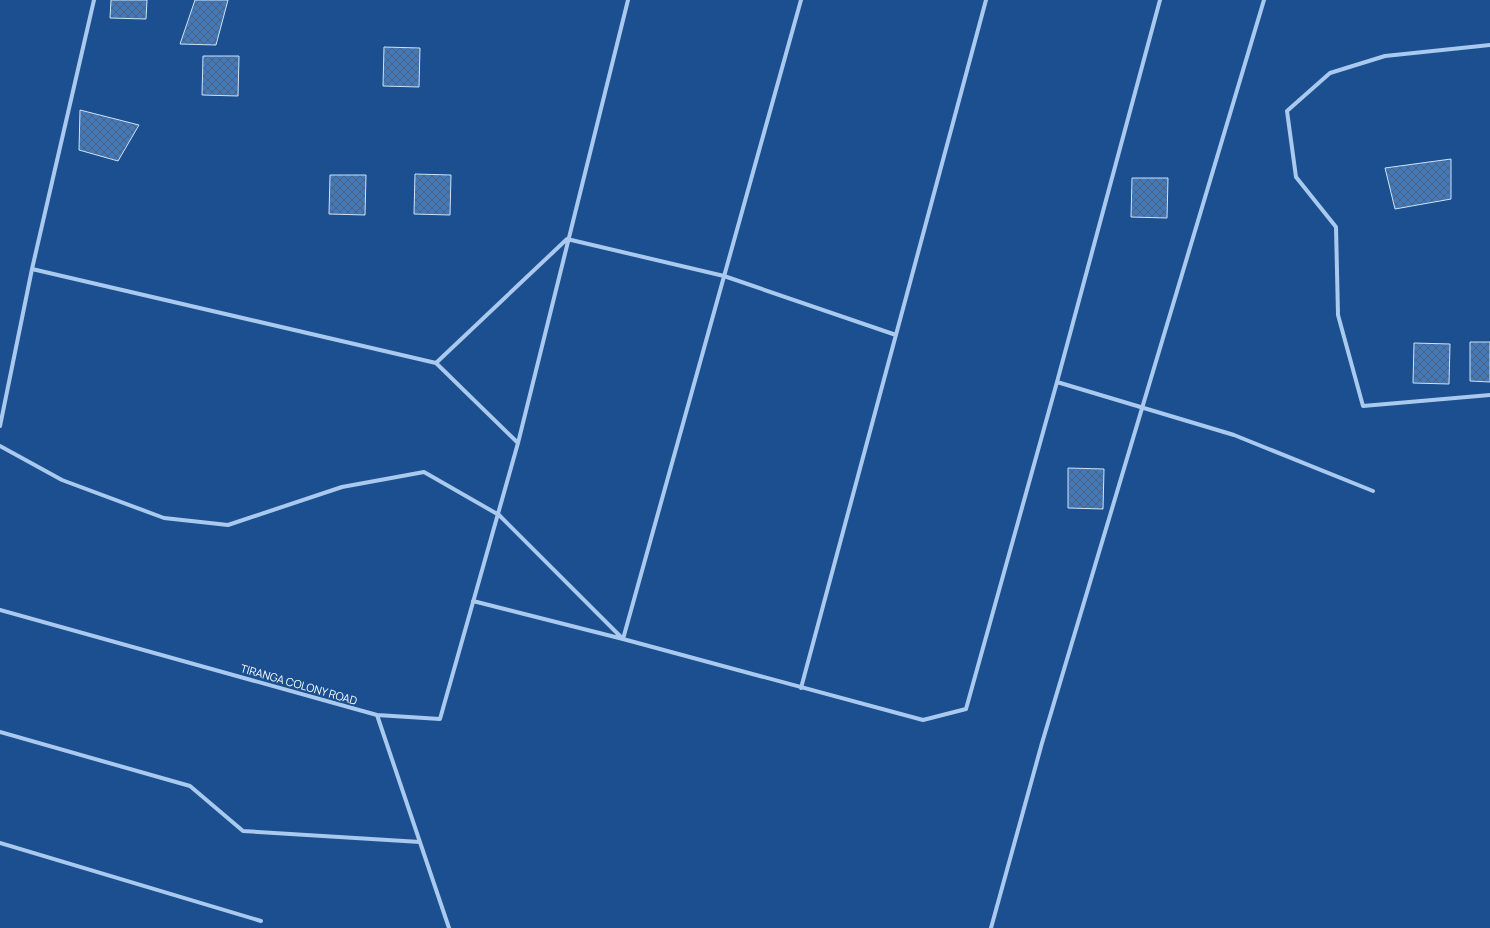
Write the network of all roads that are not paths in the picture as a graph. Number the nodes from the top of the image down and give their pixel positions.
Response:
1 (94, 0) edge
2 (628, 0) edge
3 (801, 0) edge
4 (986, 0) edge
5 (1160, 0) edge
6 (1264, 0) edge
7 (1490, 45) edge
8 (567, 239) junction
9 (32, 269) junction
10 (724, 276) junction
11 (896, 335) junction
12 (436, 362) junction
13 (1057, 382) junction
14 (1490, 394) edge
15 (1142, 407) junction
16 (0, 426) edge
17 (518, 443) junction
18 (0, 446) edge
19 (1373, 491) dead end
20 (499, 515) junction
21 (474, 601) junction
22 (0, 610) edge
23 (623, 639) junction
24 (801, 688) junction
25 (377, 715) junction
26 (0, 732) edge
27 (420, 842) junction
28 (0, 843) edge
29 (261, 921) dead end
30 (449, 928) edge
31 (991, 928) edge

1 - 9 street
2 - 8 street
3 - 10 street
4 - 11 street
5 - 13 street
6 - 15 street
7 - 14 street
8 - 10 street
8 - 12 street
8 - 17 street
9 - 12 street
9 - 16 street
10 - 11 street
10 - 23 street
11 - 24 street
12 - 17 street
13 - 15 street
13 - 24 street
15 - 19 street
15 - 31 street
17 - 20 street
18 - 20 street
20 - 21 street
20 - 23 street
21 - 23 street
21 - 25 street, TIRANGA COLONY ROAD
22 - 25 street, TIRANGA COLONY ROAD
23 - 24 street
25 - 27 street
26 - 27 street
27 - 30 street
28 - 29 street

